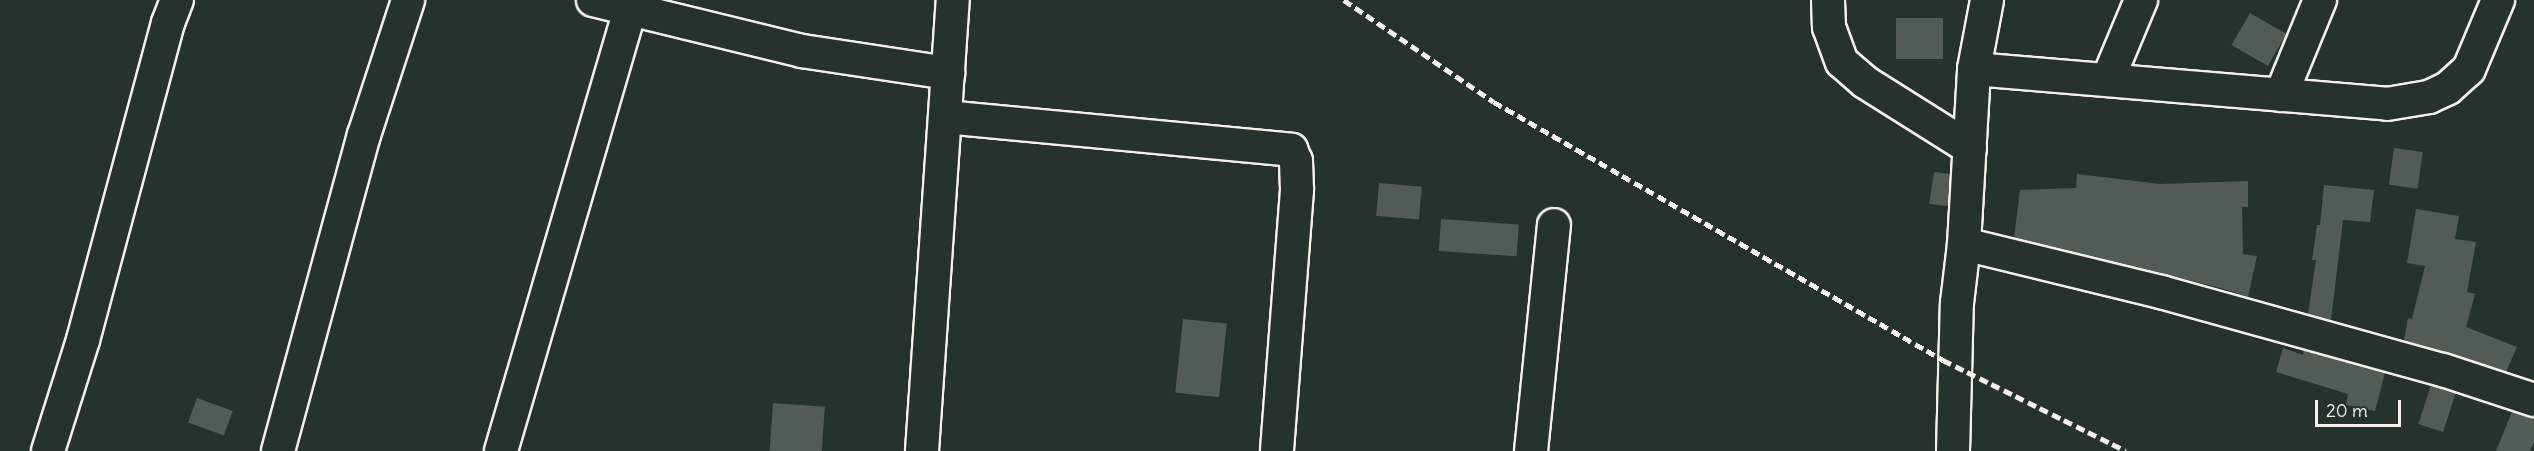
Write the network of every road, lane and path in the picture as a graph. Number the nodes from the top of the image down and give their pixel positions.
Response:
1 (177, 0) edge
2 (408, 0) edge
3 (593, 0) edge
4 (953, 0) edge
5 (1828, 0) edge
6 (1987, 0) edge
7 (2141, 0) edge
8 (2320, 0) edge
9 (2498, 0) edge
10 (632, 5) edge
11 (1974, 69) junction
12 (948, 74) junction
13 (2108, 79) junction
14 (2281, 94) junction
15 (945, 117) junction
16 (1970, 148) junction
17 (1554, 225) dead end
18 (1964, 243) junction
19 (2534, 400) edge
20 (48, 451) edge
21 (278, 451) edge
22 (501, 451) edge
23 (922, 451) edge
24 (1277, 451) edge
25 (1284, 451) edge
26 (1531, 451) edge
27 (1953, 451) edge

1 - 20 street
2 - 21 street
3 - 10 street
4 - 12 street
5 - 16 street
6 - 11 street
7 - 13 street
8 - 14 street
9 - 14 street
10 - 12 street
10 - 22 street
11 - 13 street
11 - 16 street
12 - 15 street
13 - 14 street
15 - 23 street
15 - 24 street
16 - 18 street
17 - 26 street
18 - 19 street
18 - 27 street
24 - 25 street

